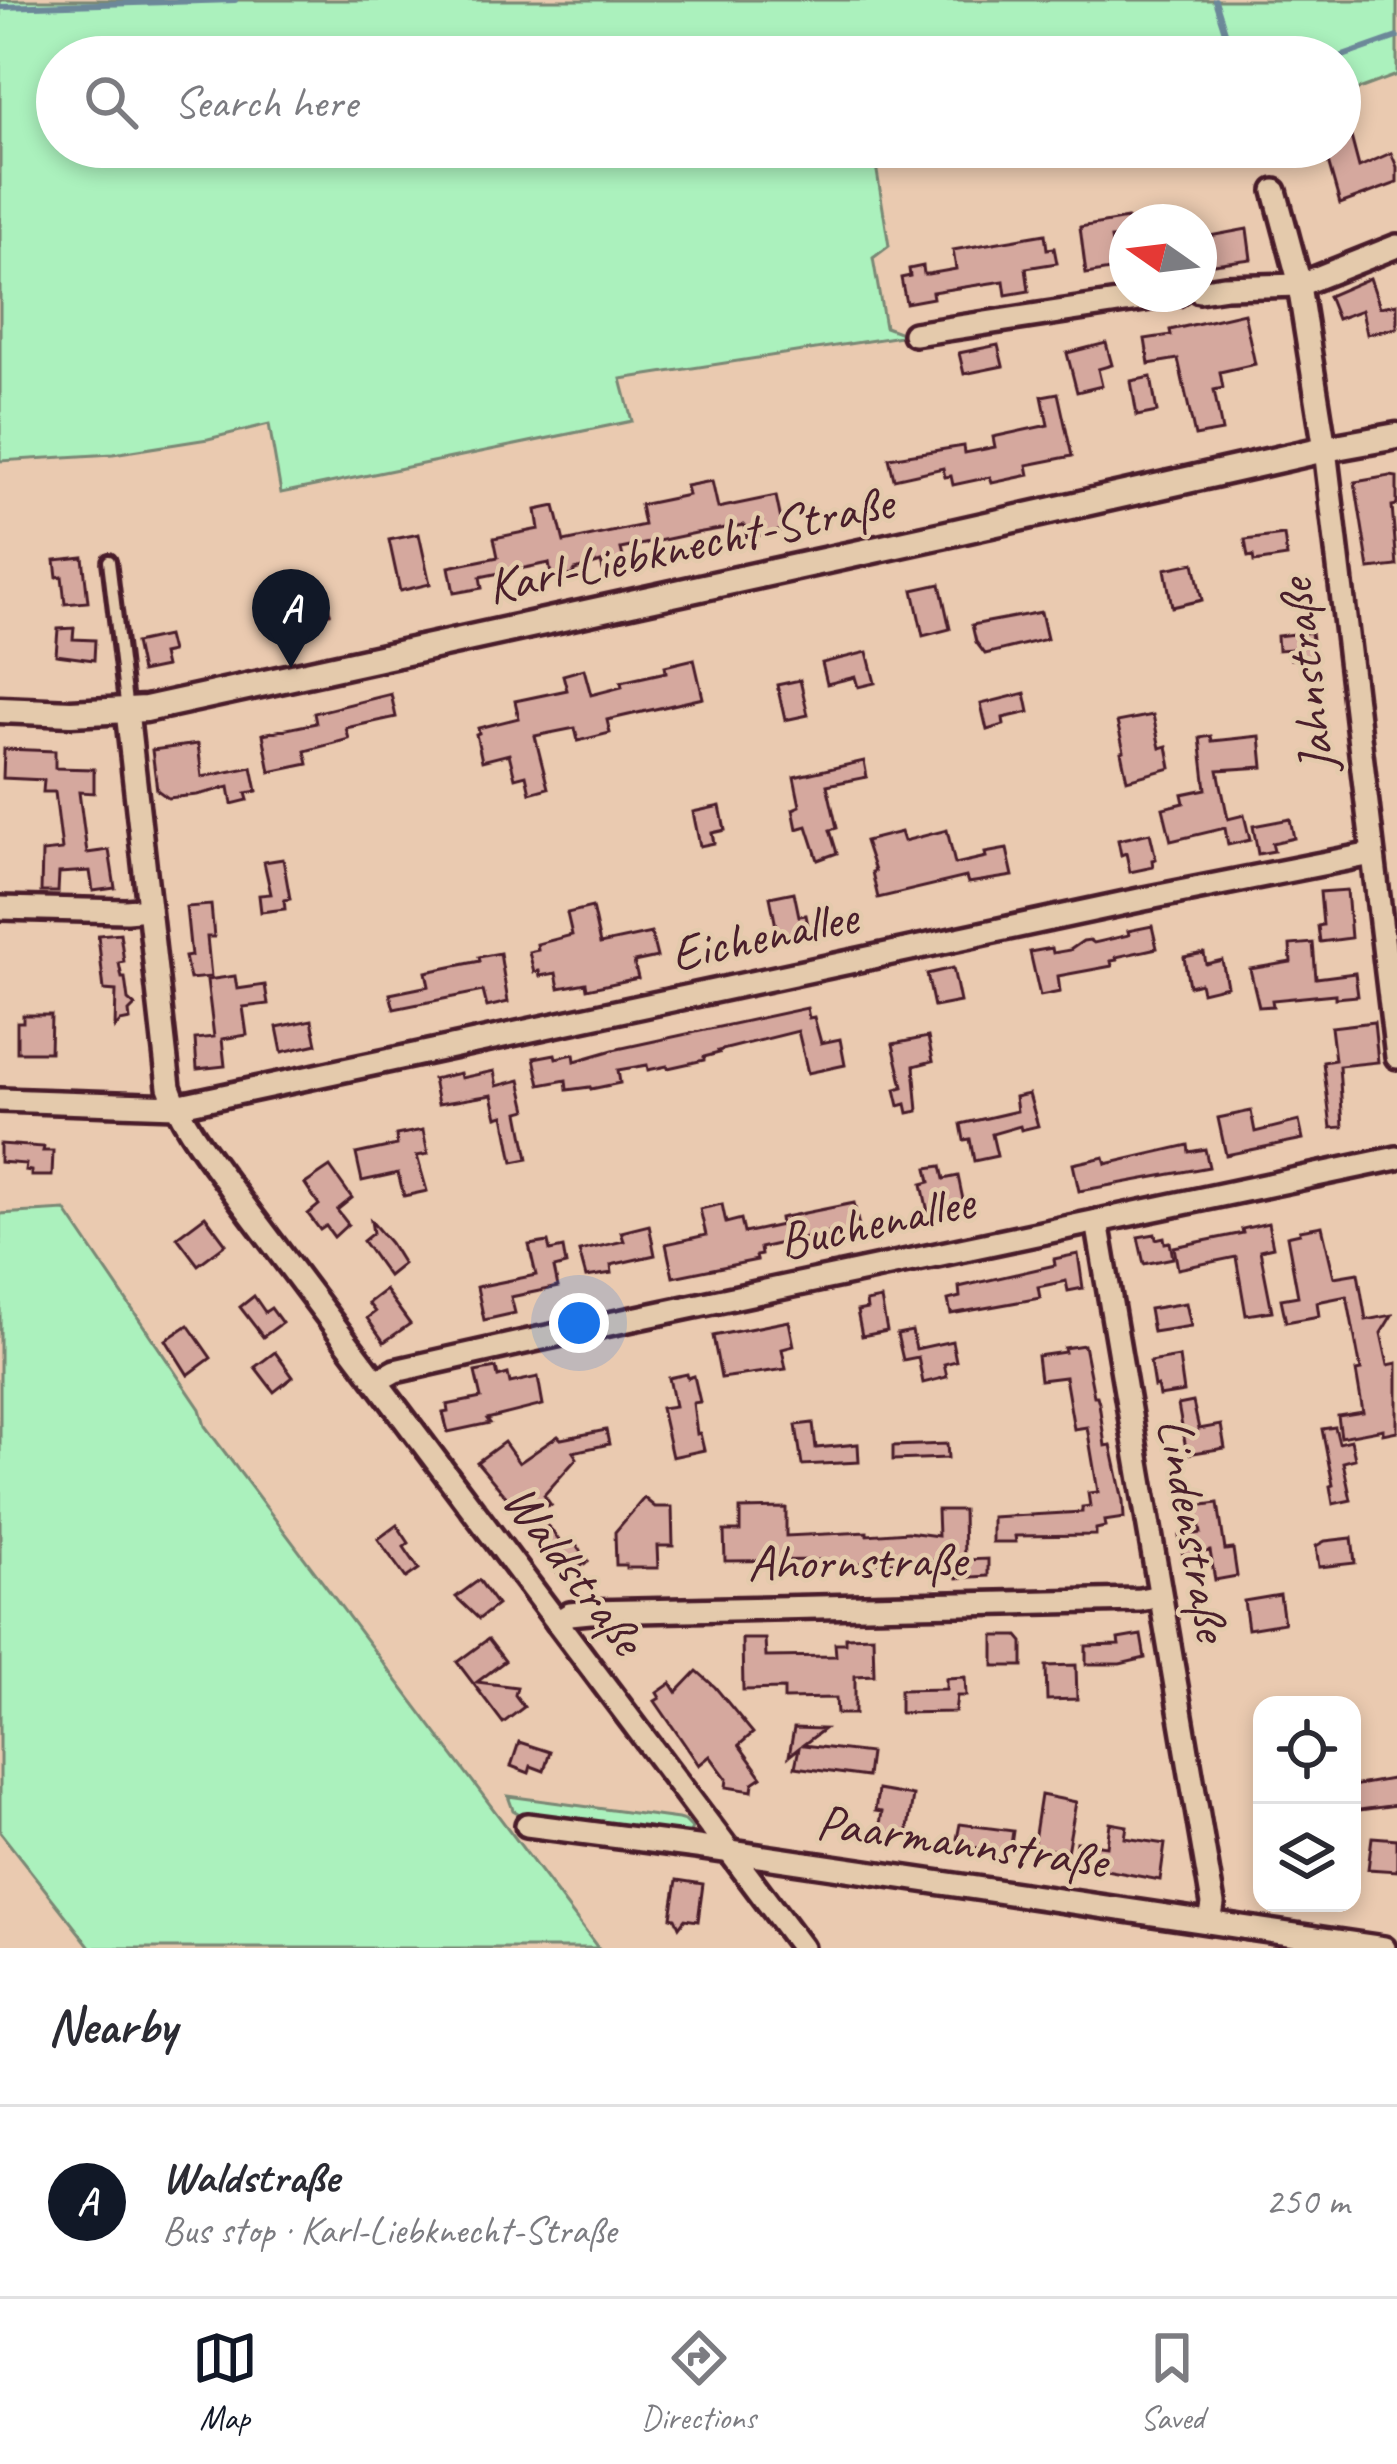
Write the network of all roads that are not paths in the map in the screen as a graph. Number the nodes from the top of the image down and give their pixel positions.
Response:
1 (1275, 190) dead end
2 (1397, 246) edge
3 (1299, 285) junction
4 (1217, 288) edge
5 (1109, 304) edge
6 (914, 334) dead end
7 (1397, 436) edge
8 (1325, 449) junction
9 (109, 561) dead end
10 (0, 710) edge
11 (127, 711) junction
12 (1372, 854) junction
13 (0, 908) edge
14 (149, 909) junction
15 (1397, 1057) edge
16 (0, 1100) edge
17 (176, 1106) junction
18 (1397, 1158) edge
19 (1097, 1221) junction
20 (377, 1381) junction
21 (1160, 1596) junction
22 (557, 1622) junction
23 (527, 1826) dead end
24 (731, 1853) junction
25 (1210, 1922) junction
26 (802, 1948) edge
27 (1384, 1948) edge

1 - 3 street, Jahnstraße
2 - 3 street
3 - 4 street
3 - 8 street, Jahnstraße
5 - 6 street
7 - 8 street, Karl-Liebknecht-Straße
8 - 11 street, Karl-Liebknecht-Straße
8 - 12 street, Jahnstraße
9 - 11 lane, Waldstraße
10 - 11 street, Karl-Liebknecht-Straße
11 - 14 street, Waldstraße
12 - 15 street, Jahnstraße
12 - 17 street, Eichenallee
13 - 14 street
14 - 17 street, Waldstraße
16 - 17 street, Eichenallee
17 - 20 street, Waldstraße
18 - 19 street, Buchenallee
19 - 20 street, Buchenallee
19 - 21 street, Lindenstraße
20 - 22 street, Waldstraße
21 - 22 street, Ahornstraße
21 - 25 street, Lindenstraße
22 - 24 street, Waldstraße
23 - 24 street, Paarmannstraße
24 - 25 street, Paarmannstraße
24 - 26 street, Waldstraße
25 - 27 street, Paarmannstraße

